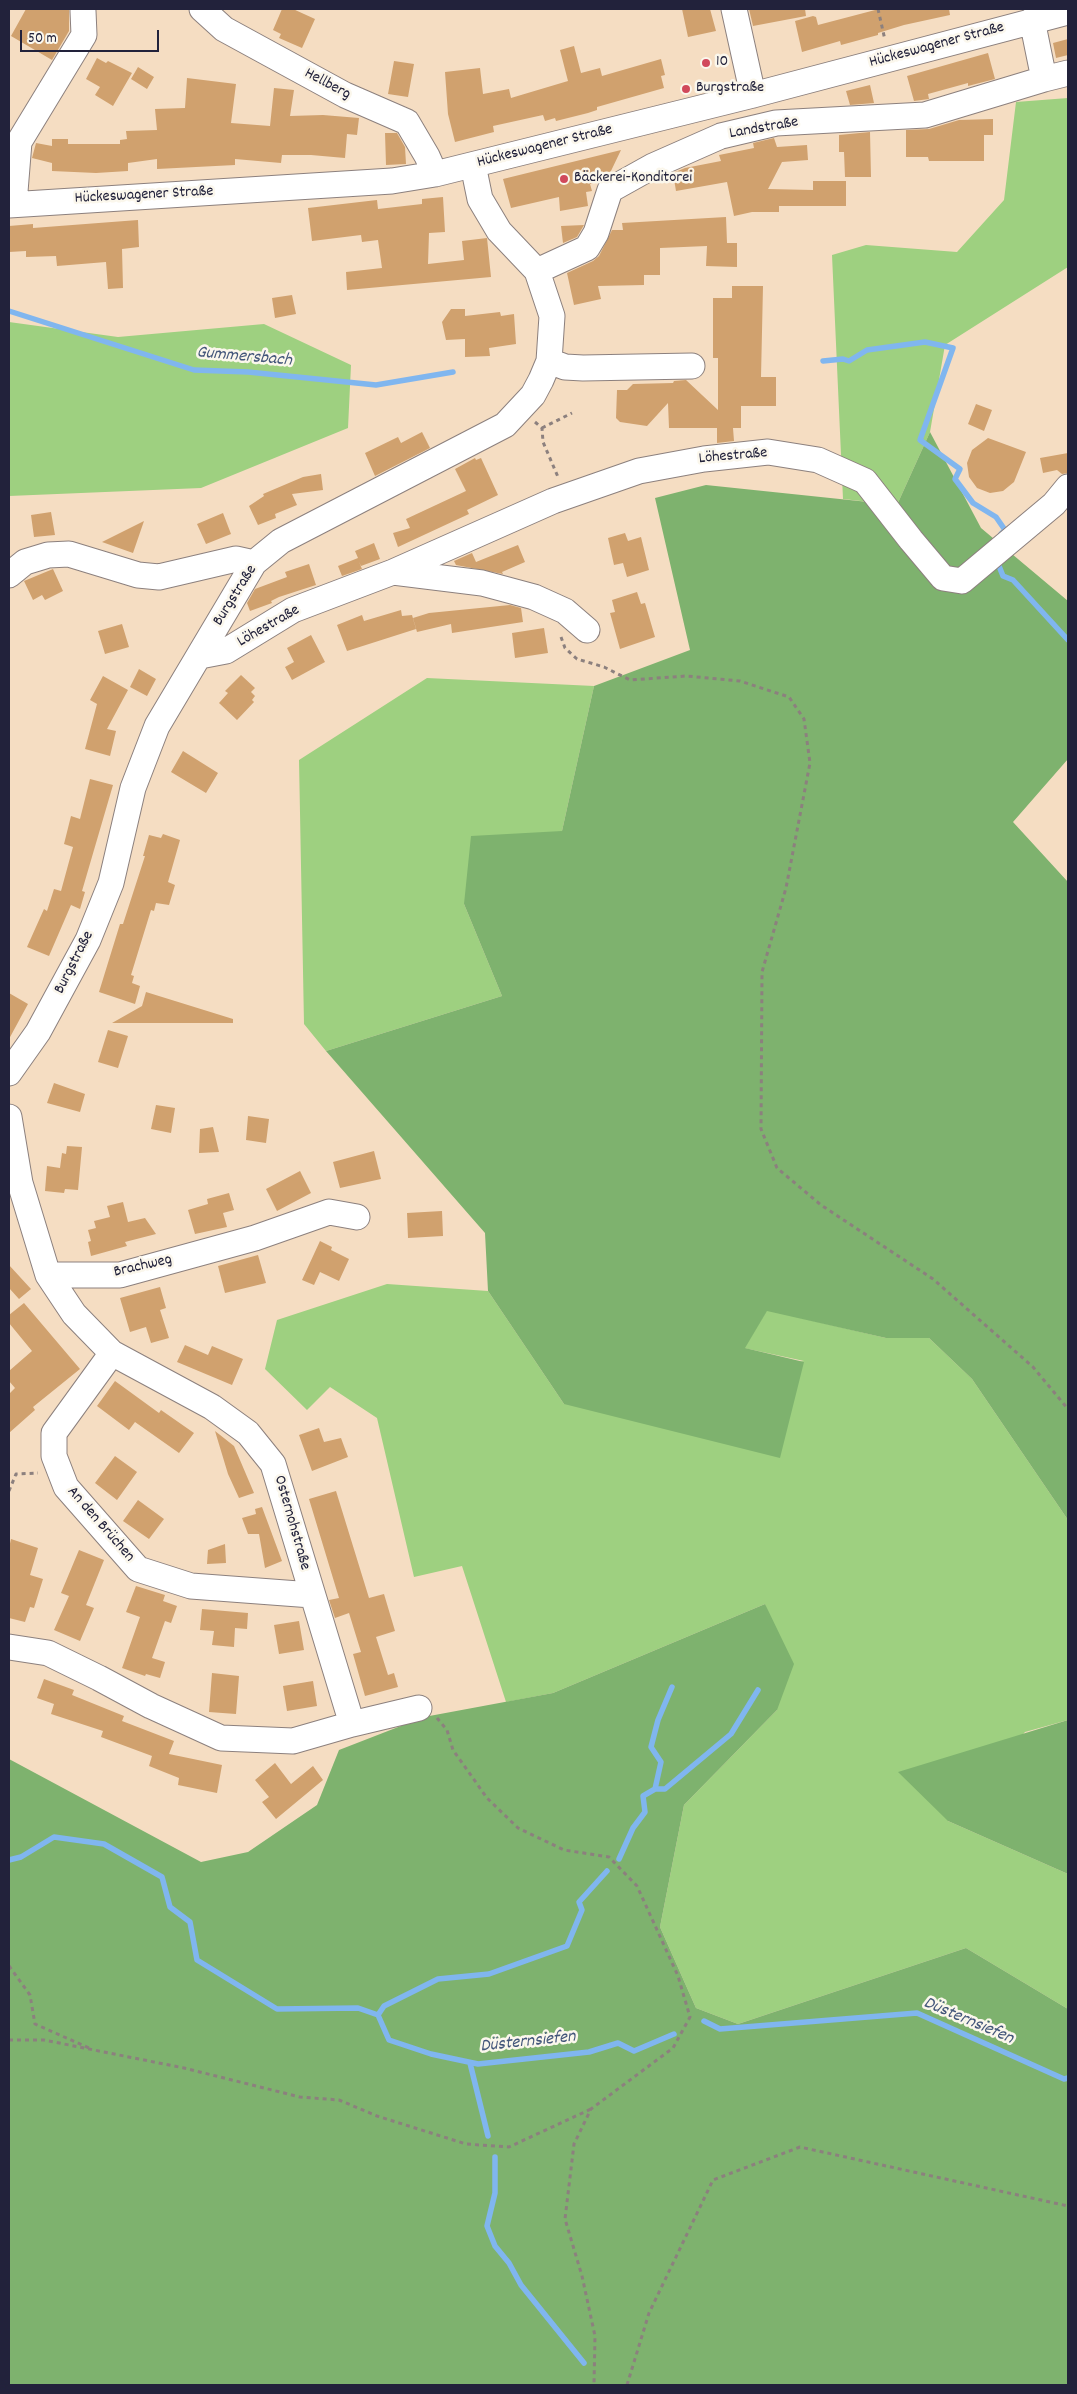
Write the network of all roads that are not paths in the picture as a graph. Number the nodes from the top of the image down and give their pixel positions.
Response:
1 (202, 9) edge
2 (734, 9) edge
3 (83, 11) dead end
4 (1068, 12) edge
5 (1032, 20) junction
6 (1068, 73) edge
7 (1044, 79) junction
8 (752, 95) junction
9 (474, 165) junction
10 (434, 174) junction
11 (12, 204) edge
12 (537, 271) junction
13 (549, 361) junction
14 (692, 366) dead end
15 (1068, 487) edge
16 (254, 563) junction
17 (393, 572) junction
18 (9, 575) edge
19 (588, 630) dead end
20 (200, 656) junction
21 (9, 1073) edge
22 (10, 1120) edge
23 (357, 1217) dead end
24 (48, 1275) junction
25 (112, 1353) junction
26 (312, 1595) junction
27 (9, 1647) edge
28 (420, 1708) road end
29 (352, 1724) junction

1 - 10 street, Hellberg
2 - 8 street
3 - 11 street
4 - 5 street, Hückeswagener Straße
5 - 7 street
5 - 8 street, Hückeswagener Straße
6 - 7 street, Landstraße
7 - 12 street, Landstraße
8 - 9 street, Hückeswagener Straße
9 - 10 street, Hückeswagener Straße
9 - 12 street, Burgstraße
10 - 11 street, Hückeswagener Straße
12 - 13 street, Burgstraße
13 - 14 street
13 - 16 street, Burgstraße
15 - 17 street, Löhestraße
16 - 18 street
16 - 20 street, Burgstraße
17 - 19 street, Löhestraße
17 - 20 street, Löhestraße
20 - 21 street, Burgstraße
22 - 24 street
23 - 24 street, Brachweg
24 - 25 street, Osternohstraße
25 - 26 street, Osternohstraße
25 - 26 street, An den Brüchen
26 - 29 street, Osternohstraße
27 - 29 street
28 - 29 street

